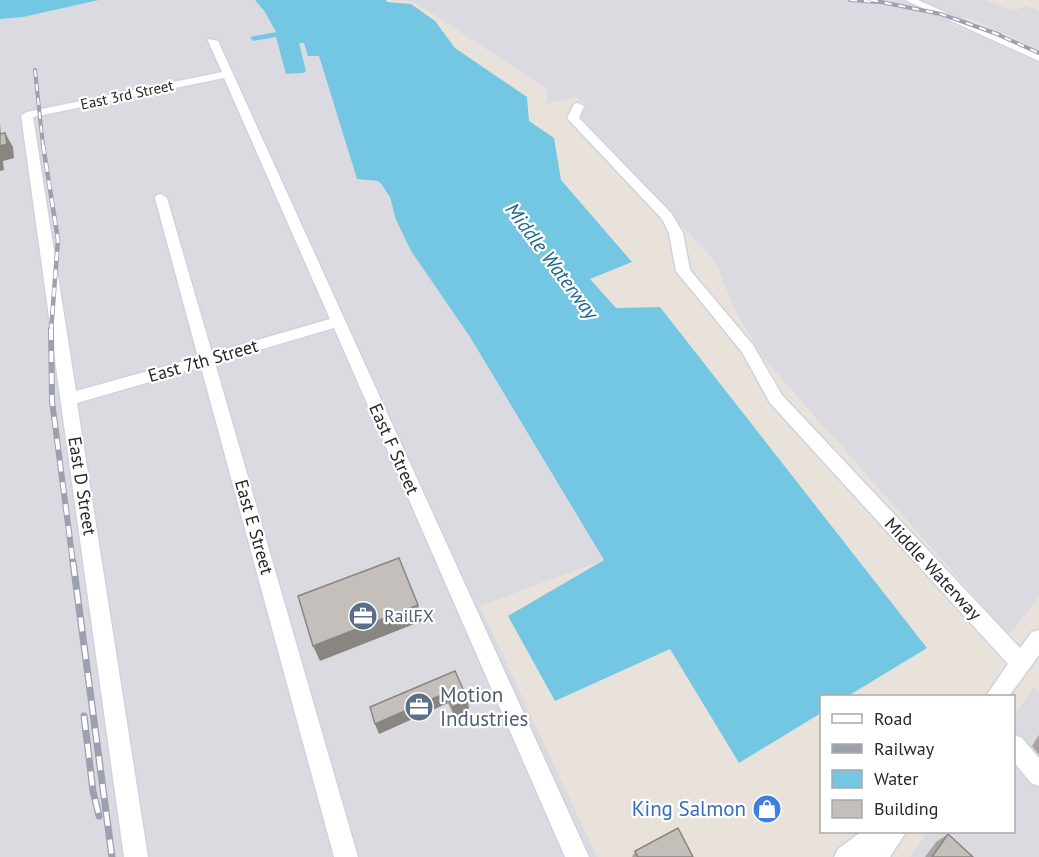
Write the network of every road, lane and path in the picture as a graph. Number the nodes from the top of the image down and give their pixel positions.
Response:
1 (910, 0) edge
2 (213, 41) dead end
3 (1039, 58) edge
4 (227, 74) junction
5 (578, 106) dead end
6 (27, 115) joint
7 (161, 198) dead end
8 (338, 322) junction
9 (207, 360) junction
10 (69, 399) junction
11 (1039, 639) edge
12 (1020, 663) junction
13 (998, 695) edge
14 (1015, 747) edge
15 (1039, 775) edge
16 (877, 833) edge
17 (893, 833) edge
18 (136, 857) edge
19 (346, 857) edge
20 (577, 857) edge
21 (846, 857) edge
22 (875, 857) edge

1 - 3 street
2 - 4 street, East F Street
4 - 6 street, East 3rd Street
4 - 8 street, East F Street
5 - 12 street, Middle Waterway
6 - 10 street, East D Street
7 - 9 street, East E Street
8 - 9 street, East 7th Street
8 - 20 street, East F Street
9 - 10 street, East 7th Street
9 - 19 street, East E Street
10 - 18 street, East D Street
11 - 12 street
12 - 13 street
14 - 15 street
16 - 21 street
17 - 22 street

